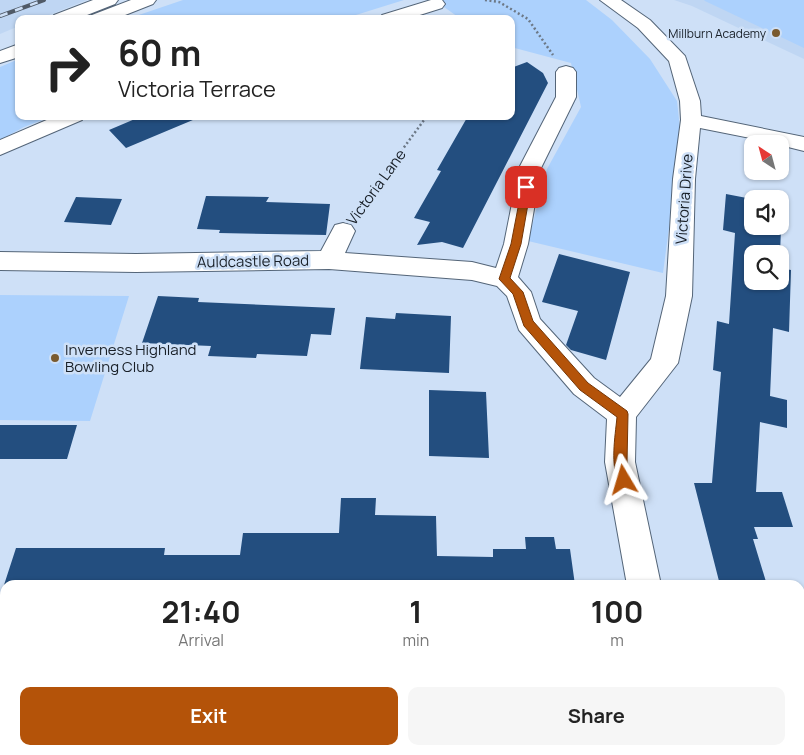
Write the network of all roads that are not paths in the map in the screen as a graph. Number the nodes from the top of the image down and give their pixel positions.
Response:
1 (109, 0) edge
2 (147, 0) edge
3 (609, 0) edge
4 (436, 4) dead end
5 (70, 15) edge
6 (108, 15) edge
7 (401, 15) edge
8 (15, 36) edge
9 (0, 42) edge
10 (15, 51) edge
11 (0, 57) edge
12 (566, 72) road end
13 (65, 120) edge
14 (691, 120) junction
15 (804, 144) edge
16 (0, 148) edge
17 (343, 231) road end
18 (329, 260) junction
19 (0, 261) edge
20 (504, 279) junction
21 (622, 414) junction
22 (643, 580) edge

1 - 5 street
2 - 6 street
3 - 14 street, Victoria Drive
4 - 7 street
8 - 9 street
10 - 11 street
12 - 20 street
13 - 16 street
14 - 15 street
14 - 21 street, Victoria Drive
17 - 18 street, Victoria Lane
18 - 19 street, Auldcastle Road
18 - 20 street, Auldcastle Road
20 - 21 street
21 - 22 street

